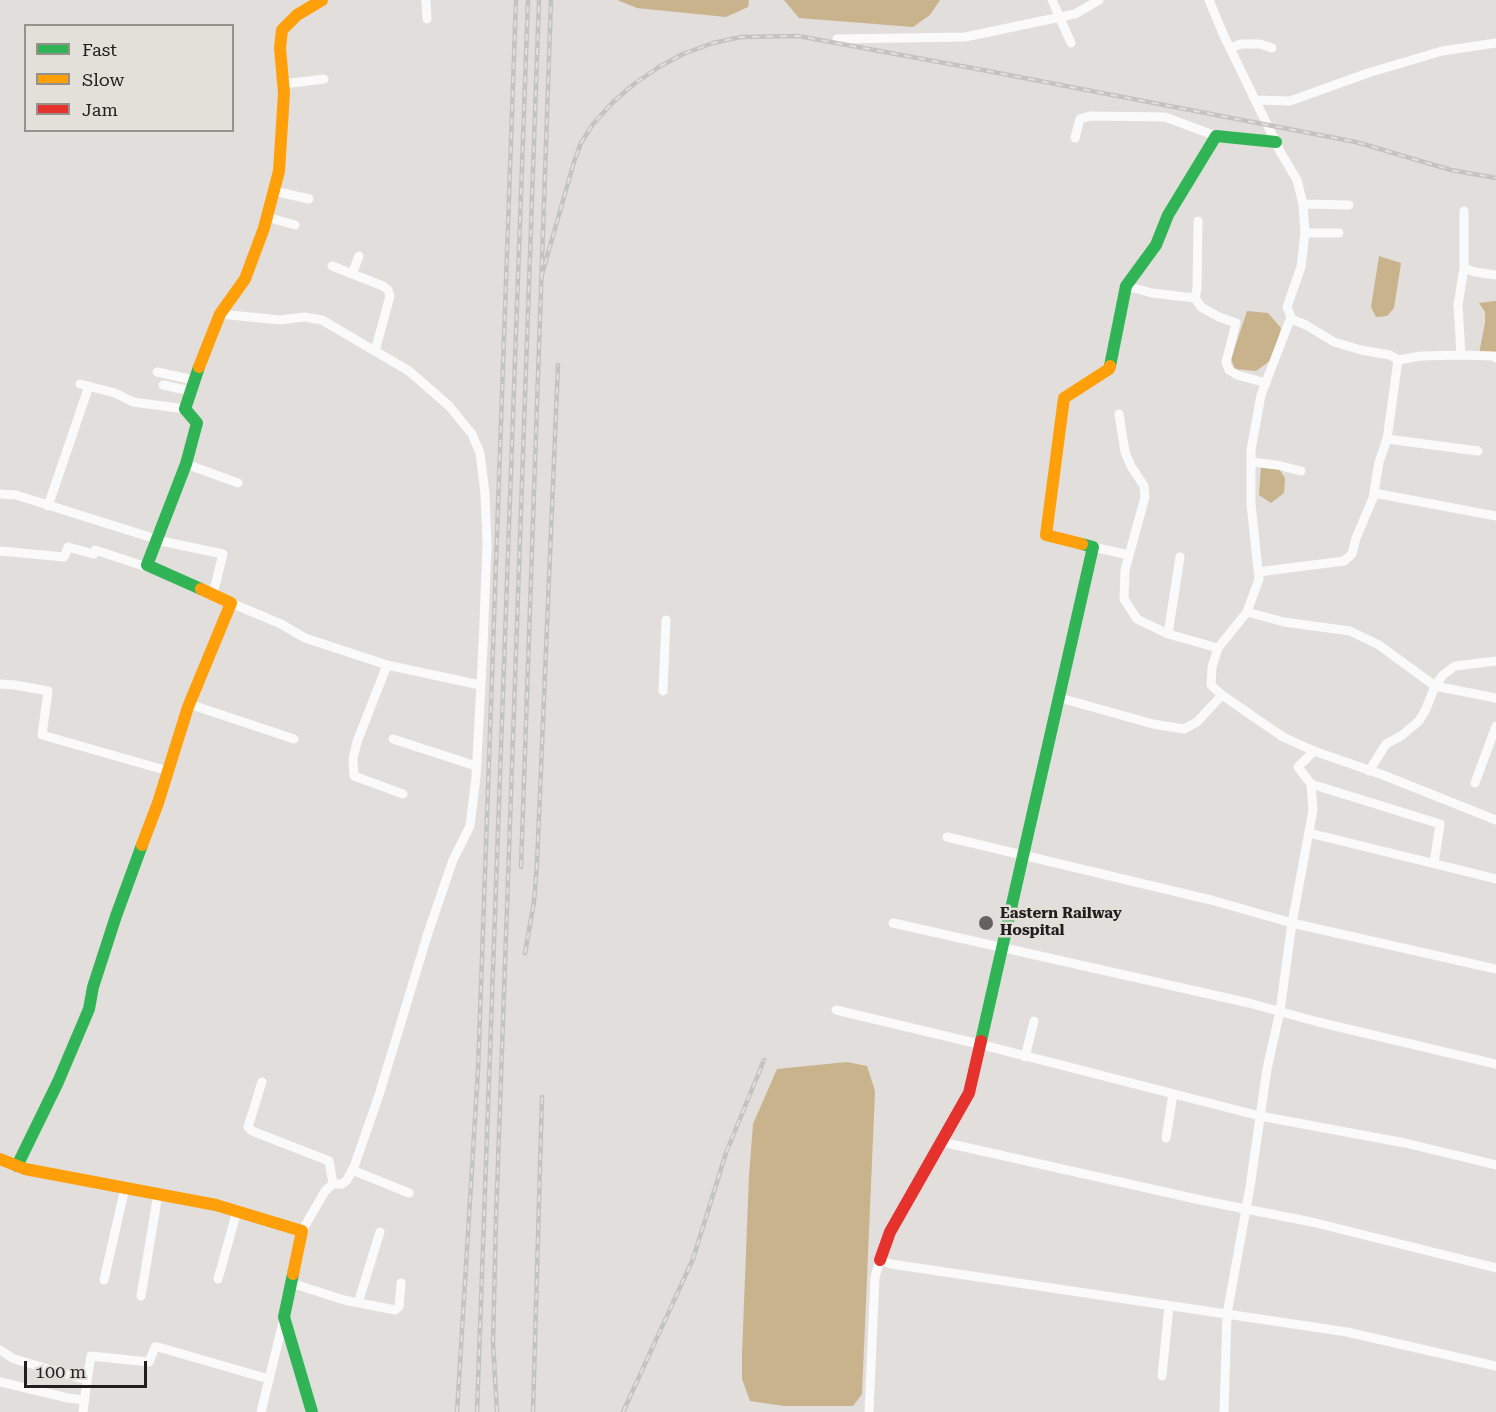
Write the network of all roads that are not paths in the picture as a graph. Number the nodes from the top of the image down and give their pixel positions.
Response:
1 (322, 0) edge
2 (426, 0) edge
3 (1052, 0) edge
4 (1099, 0) edge
5 (1209, 0) edge
6 (1060, 17) junction
7 (427, 19) dead end
8 (837, 39) dead end
9 (1071, 43) dead end
10 (1496, 43) edge
11 (1230, 48) junction
12 (1272, 48) dead end
13 (324, 79) dead end
14 (283, 84) junction
15 (1256, 100) junction
16 (1216, 136) junction
17 (1075, 138) dead end
18 (1276, 142) junction
19 (274, 191) junction
20 (309, 200) dead end
21 (1303, 204) junction
22 (1349, 205) dead end
23 (1464, 211) dead end
24 (267, 217) junction
25 (1198, 221) dead end
26 (295, 225) dead end
27 (1305, 233) junction
28 (1339, 233) dead end
29 (359, 256) dead end
30 (332, 266) dead end
31 (1464, 268) junction
32 (352, 273) junction
33 (1496, 275) edge
34 (1126, 286) junction
35 (1195, 298) junction
36 (220, 314) junction
37 (1291, 319) junction
38 (375, 351) junction
39 (1461, 355) junction
40 (1496, 358) edge
41 (1398, 360) junction
42 (157, 372) dead end
43 (1266, 383) junction
44 (163, 385) dead end
45 (193, 386) junction
46 (185, 409) junction
47 (1119, 414) dead end
48 (1387, 439) junction
49 (1478, 451) dead end
50 (1251, 462) junction
51 (186, 464) junction
52 (1301, 471) dead end
53 (238, 483) dead end
54 (1374, 493) junction
55 (0, 494) edge
56 (48, 506) junction
57 (1496, 516) edge
58 (156, 540) junction
59 (1093, 547) junction
60 (0, 550) edge
61 (1129, 555) junction
62 (1180, 557) dead end
63 (153, 569) junction
64 (1258, 572) junction
65 (213, 594) junction
66 (231, 603) junction
67 (1247, 612) junction
68 (666, 620) dead end
69 (1168, 634) junction
70 (1218, 648) junction
71 (1496, 661) edge
72 (387, 664) junction
73 (0, 684) edge
74 (480, 685) junction
75 (1435, 686) junction
76 (663, 691) dead end
77 (1222, 694) junction
78 (1060, 698) junction
79 (1496, 698) edge
80 (189, 704) junction
81 (1496, 726) edge
82 (294, 739) dead end
83 (393, 739) dead end
84 (1314, 751) junction
85 (476, 766) junction
86 (168, 771) junction
87 (1369, 771) junction
88 (1475, 783) dead end
89 (1311, 784) junction
90 (403, 795) dead end
91 (1496, 820) edge
92 (1309, 834) junction
93 (947, 837) dead end
94 (1023, 856) junction
95 (1434, 863) junction
96 (1496, 879) edge
97 (893, 923) dead end
98 (1292, 923) junction
99 (1002, 947) junction
100 (1496, 969) edge
101 (836, 1010) dead end
102 (1280, 1011) junction
103 (1034, 1021) dead end
104 (979, 1044) junction
105 (1024, 1057) junction
106 (1496, 1064) edge
107 (261, 1082) dead end
108 (1173, 1094) junction
109 (1260, 1116) junction
110 (1166, 1138) dead end
111 (942, 1142) junction
112 (0, 1160) edge
113 (1496, 1165) edge
114 (17, 1166) junction
115 (352, 1170) junction
116 (333, 1184) junction
117 (125, 1188) junction
118 (409, 1193) dead end
119 (158, 1194) junction
120 (1246, 1208) junction
121 (237, 1211) junction
122 (302, 1231) junction
123 (380, 1232) dead end
124 (880, 1260) junction
125 (1496, 1268) edge
126 (218, 1279) dead end
127 (104, 1280) dead end
128 (291, 1283) junction
129 (401, 1283) dead end
130 (141, 1296) dead end
131 (358, 1303) junction
132 (1169, 1305) junction
133 (1227, 1314) junction
134 (284, 1317) junction
135 (0, 1350) edge
136 (1496, 1366) edge
137 (1162, 1376) dead end
138 (269, 1379) junction
139 (87, 1380) junction
140 (0, 1382) edge
141 (84, 1400) junction
142 (83, 1412) edge
143 (261, 1412) edge
144 (312, 1412) edge
145 (869, 1412) edge
146 (1224, 1412) edge

1 - 14 street
2 - 7 street
3 - 6 street
4 - 6 street
5 - 11 street
6 - 8 street
6 - 9 street
10 - 15 street
11 - 12 street
11 - 15 street
13 - 14 street
14 - 19 street
15 - 18 street
16 - 17 street
16 - 18 street
16 - 34 street
18 - 21 street
19 - 20 street
19 - 24 street
21 - 22 street
21 - 27 street
23 - 31 street
24 - 26 street
24 - 36 street
25 - 35 street
27 - 28 street
27 - 37 street
29 - 32 street
30 - 32 street
31 - 33 street
31 - 39 street
32 - 38 street
34 - 35 street
34 - 59 street
35 - 43 street
36 - 38 street
36 - 45 street
37 - 41 street
37 - 43 street
38 - 74 street
39 - 40 street
39 - 41 street
41 - 48 street
42 - 45 street
43 - 50 street
44 - 45 street
45 - 46 street
46 - 51 street
46 - 56 street
47 - 61 street
48 - 49 street
48 - 54 street
50 - 52 street
50 - 64 street
51 - 53 street
51 - 58 street
54 - 57 street
54 - 64 street
55 - 56 street
56 - 58 street
58 - 63 street
58 - 65 street
59 - 61 street
59 - 78 street
60 - 63 street
61 - 69 street
62 - 69 street
63 - 65 street
64 - 67 street
65 - 66 street
66 - 72 street
66 - 80 street
67 - 70 street
67 - 75 street
68 - 76 street
69 - 70 street
70 - 77 street
71 - 75 street
72 - 74 street
72 - 90 street
73 - 86 street
74 - 85 street
75 - 79 street
75 - 87 street
77 - 78 street
77 - 84 street
78 - 94 street
80 - 82 street
80 - 86 street
81 - 88 street
83 - 85 street
84 - 87 street
84 - 89 street
85 - 115 street
86 - 114 street
87 - 91 street
89 - 92 street
89 - 95 street
92 - 95 street
92 - 98 street
93 - 94 street
94 - 98 street
94 - 99 street
95 - 96 street
97 - 99 street
98 - 100 street
98 - 102 street
99 - 102 street
99 - 104 street
101 - 104 street
102 - 106 street
102 - 109 street
103 - 105 street
104 - 105 street
104 - 111 street
105 - 108 street
107 - 116 street
108 - 109 street
108 - 110 street
109 - 113 street
109 - 120 street
111 - 120 street
111 - 124 street
112 - 114 street
114 - 117 street
115 - 116 street
115 - 118 street
116 - 122 street
117 - 119 street
117 - 127 street
119 - 121 street
119 - 130 street
120 - 125 street
120 - 133 street
121 - 122 street
121 - 126 street
122 - 128 street
123 - 131 street
124 - 132 street
124 - 145 street
128 - 131 street
128 - 134 street
129 - 131 street
132 - 133 street
132 - 137 street
133 - 136 street
133 - 146 street
134 - 138 street
134 - 144 street
135 - 139 street
138 - 139 street
138 - 143 street
139 - 141 street
140 - 141 street
141 - 142 street

